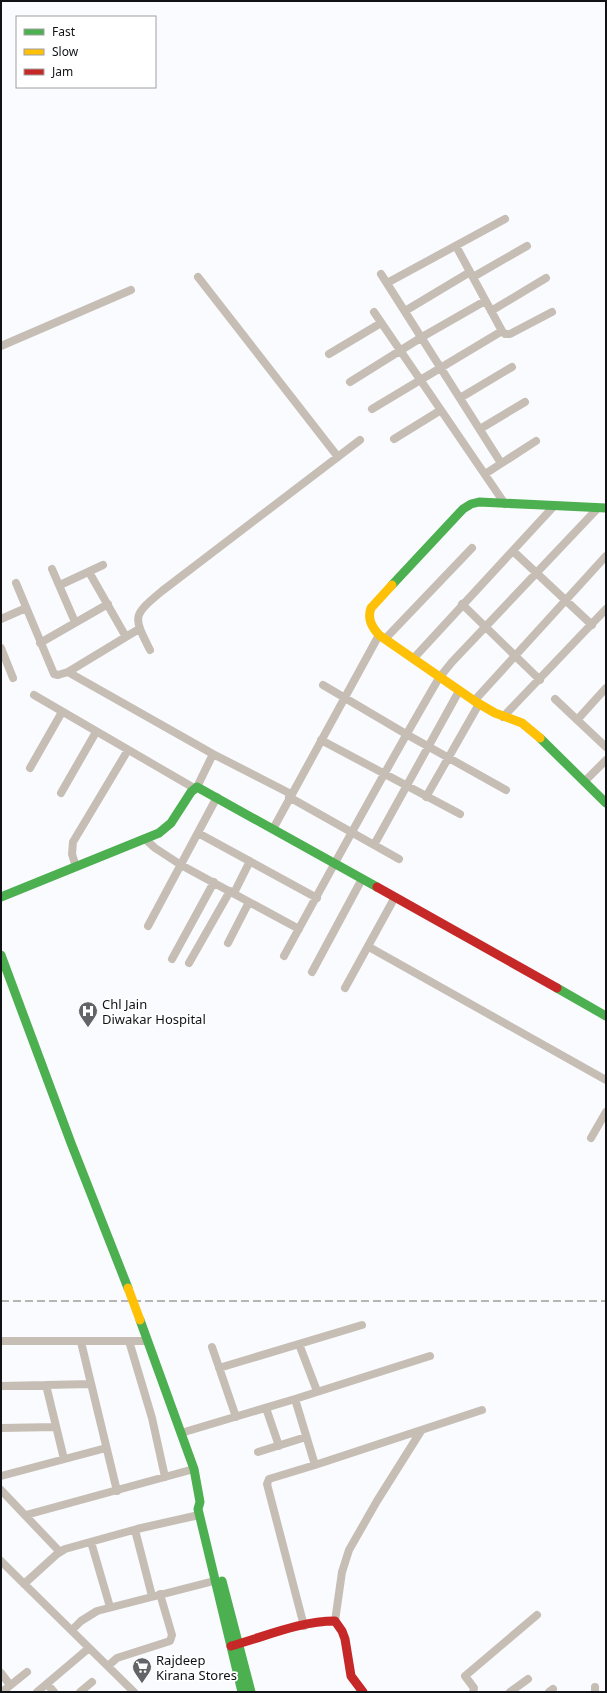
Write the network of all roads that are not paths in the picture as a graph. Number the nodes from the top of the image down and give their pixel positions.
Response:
1 (506, 219) dead end
2 (456, 246) junction
3 (527, 246) dead end
4 (381, 274) dead end
5 (472, 274) junction
6 (198, 277) dead end
7 (546, 278) dead end
8 (387, 283) junction
9 (131, 290) dead end
10 (485, 300) junction
11 (405, 311) junction
12 (491, 311) junction
13 (374, 312) dead end
14 (552, 312) dead end
15 (381, 323) junction
16 (502, 331) junction
17 (422, 337) junction
18 (1, 346) edge
19 (400, 351) junction
20 (329, 354) dead end
21 (440, 367) junction
22 (512, 367) dead end
23 (420, 380) junction
24 (350, 382) dead end
25 (460, 398) junction
26 (526, 402) dead end
27 (372, 409) dead end
28 (441, 410) junction
29 (480, 429) junction
30 (360, 440) dead end
31 (394, 440) dead end
32 (536, 441) dead end
33 (338, 457) junction
34 (501, 463) junction
35 (485, 474) junction
36 (505, 504) junction
37 (554, 506) junction
38 (602, 508) edge
39 (472, 548) dead end
40 (513, 551) junction
41 (606, 556) edge
42 (103, 565) dead end
43 (52, 569) dead end
44 (89, 572) junction
45 (536, 573) junction
46 (16, 583) dead end
47 (60, 586) junction
48 (564, 600) junction
49 (108, 604) junction
50 (462, 604) junction
51 (26, 608) junction
52 (606, 611) edge
53 (1, 619) edge
54 (75, 622) junction
55 (592, 625) junction
56 (486, 626) junction
57 (139, 629) junction
58 (126, 637) junction
59 (382, 637) junction
60 (40, 643) junction
61 (1, 648) edge
62 (150, 650) dead end
63 (515, 655) junction
64 (413, 659) junction
65 (68, 672) junction
66 (14, 678) dead end
67 (439, 678) junction
68 (540, 680) junction
69 (324, 685) dead end
70 (606, 688) edge
71 (459, 691) junction
72 (34, 695) dead end
73 (345, 697) junction
74 (555, 699) dead end
75 (477, 703) junction
76 (62, 712) junction
77 (503, 717) junction
78 (577, 720) junction
79 (96, 732) junction
80 (406, 734) junction
81 (321, 740) junction
82 (428, 746) junction
83 (606, 747) edge
84 (128, 750) junction
85 (213, 754) junction
86 (449, 757) junction
87 (606, 760) edge
88 (30, 768) dead end
89 (383, 774) junction
90 (584, 782) junction
91 (406, 787) junction
92 (196, 788) junction
93 (506, 790) dead end
94 (61, 793) dead end
95 (290, 796) junction
96 (217, 797) junction
97 (426, 797) junction
98 (606, 803) edge
99 (460, 814) dead end
100 (272, 829) junction
101 (198, 832) junction
102 (351, 832) junction
103 (145, 839) junction
104 (374, 845) junction
105 (398, 859) dead end
106 (250, 861) junction
107 (335, 864) junction
108 (181, 865) junction
109 (76, 867) junction
110 (362, 879) junction
111 (214, 882) junction
112 (232, 892) junction
113 (1, 897) edge
114 (316, 898) junction
115 (395, 898) junction
116 (249, 902) junction
117 (148, 926) dead end
118 (299, 929) junction
119 (228, 943) dead end
120 (369, 947) junction
121 (1, 956) edge
122 (284, 956) dead end
123 (172, 959) dead end
124 (189, 963) dead end
125 (312, 972) dead end
126 (345, 988) dead end
127 (606, 1016) edge
128 (606, 1080) edge
129 (606, 1112) edge
130 (590, 1138) dead end
131 (362, 1325) dead end
132 (1, 1341) edge
133 (130, 1341) junction
134 (147, 1341) junction
135 (81, 1342) junction
136 (299, 1344) junction
137 (212, 1347) dead end
138 (430, 1356) dead end
139 (219, 1368) junction
140 (91, 1384) junction
141 (46, 1385) junction
142 (1, 1386) edge
143 (317, 1392) junction
144 (294, 1399) junction
145 (266, 1408) junction
146 (482, 1410) dead end
147 (236, 1417) junction
148 (56, 1427) junction
149 (1, 1428) edge
150 (421, 1430) junction
151 (181, 1433) junction
152 (306, 1437) junction
153 (279, 1446) junction
154 (106, 1448) junction
155 (258, 1452) dead end
156 (64, 1460) junction
157 (315, 1465) junction
158 (194, 1469) junction
159 (1, 1476) edge
160 (165, 1477) junction
161 (1, 1490) edge
162 (117, 1490) junction
163 (200, 1502) junction
164 (26, 1515) junction
165 (199, 1515) junction
166 (135, 1530) junction
167 (91, 1542) junction
168 (60, 1552) junction
169 (1, 1562) edge
170 (214, 1581) junction
171 (24, 1584) junction
172 (156, 1595) junction
173 (110, 1607) junction
174 (537, 1615) dead end
175 (334, 1622) junction
176 (304, 1626) junction
177 (72, 1630) junction
178 (234, 1645) junction
179 (89, 1648) junction
180 (108, 1666) junction
181 (27, 1672) dead end
182 (1, 1674) edge
183 (528, 1679) dead end
184 (92, 1682) dead end
185 (47, 1684) junction
186 (10, 1685) junction
187 (2, 1692) edge
188 (37, 1692) edge
189 (54, 1692) edge
190 (80, 1692) edge
191 (133, 1692) edge
192 (242, 1692) edge
193 (251, 1692) edge
194 (363, 1692) edge
195 (472, 1692) edge
196 (510, 1692) edge

1 - 2 street
2 - 5 street
2 - 8 street
3 - 5 street
4 - 8 street
5 - 10 street
5 - 11 street
6 - 33 street
7 - 12 street
8 - 11 street
9 - 18 street
10 - 12 street
10 - 17 street
11 - 17 street
12 - 16 street
13 - 15 street
14 - 16 street
15 - 19 street
15 - 20 street
16 - 21 street
17 - 19 street
17 - 21 street
19 - 23 street
19 - 24 street
21 - 23 street
21 - 25 street
22 - 25 street
23 - 27 street
23 - 28 street
25 - 29 street
26 - 29 street
28 - 31 street
28 - 35 street
29 - 34 street
30 - 33 street
32 - 34 street
33 - 57 street
34 - 35 street
35 - 36 street
36 - 37 street
36 - 59 street
37 - 38 street
37 - 40 street
38 - 45 street
39 - 59 street
40 - 45 street
40 - 50 street
41 - 48 street
42 - 44 street
43 - 47 street
44 - 47 street
44 - 49 street
45 - 48 street
45 - 56 street
46 - 51 street
47 - 54 street
48 - 55 street
48 - 63 street
49 - 54 street
49 - 58 street
50 - 56 street
50 - 64 street
51 - 53 street
51 - 60 street
52 - 55 street
54 - 60 street
55 - 68 street
56 - 63 street
56 - 67 street
57 - 58 street
57 - 62 street
58 - 65 street
59 - 64 street
59 - 73 street
60 - 65 street
61 - 66 street
63 - 68 street
63 - 75 street
64 - 67 street
65 - 85 street
67 - 71 street
67 - 80 street
68 - 77 street
69 - 73 street
70 - 78 street
71 - 75 street
71 - 82 street
72 - 76 street
73 - 80 street
73 - 81 street
74 - 78 street
75 - 77 street
75 - 86 street
76 - 79 street
76 - 88 street
77 - 90 street
78 - 83 street
79 - 84 street
79 - 94 street
80 - 82 street
80 - 89 street
81 - 89 street
81 - 95 street
82 - 86 street
82 - 91 street
84 - 92 street
84 - 109 street
85 - 92 street
85 - 95 street
86 - 93 street
86 - 97 street
87 - 90 street
89 - 91 street
89 - 102 street
90 - 98 street
91 - 97 street
91 - 104 street
92 - 96 street
92 - 103 street
95 - 100 street
95 - 102 street
96 - 100 street
96 - 101 street
97 - 99 street
100 - 107 street
101 - 106 street
101 - 108 street
102 - 104 street
102 - 107 street
103 - 108 street
103 - 109 street
104 - 105 street
106 - 112 street
106 - 114 street
107 - 110 street
107 - 114 street
108 - 111 street
108 - 117 street
109 - 113 street
110 - 115 street
110 - 125 street
111 - 112 street
111 - 123 street
112 - 116 street
112 - 124 street
114 - 118 street
115 - 120 street
115 - 127 street
116 - 118 street
116 - 119 street
118 - 122 street
120 - 126 street
120 - 128 street
121 - 134 street, bridge
129 - 130 street
131 - 136 street
132 - 135 street
133 - 134 street
133 - 135 street
133 - 160 street
134 - 151 street
135 - 140 street
136 - 139 street
136 - 143 street
137 - 139 street
138 - 143 street
139 - 147 street
140 - 141 street
140 - 154 street
141 - 142 street
141 - 148 street
143 - 144 street
144 - 145 street
144 - 152 street
145 - 147 street
145 - 153 street
146 - 150 street
147 - 151 street
148 - 149 street
148 - 156 street
150 - 157 street
150 - 175 street
151 - 158 street
152 - 153 street
152 - 157 street
153 - 155 street
154 - 156 street
154 - 162 street
156 - 159 street
157 - 176 street
158 - 160 street
158 - 163 street
160 - 162 street
161 - 164 street
162 - 164 street
163 - 165 street
163 - 178 street
164 - 168 street
165 - 166 street
165 - 170 street
166 - 167 street
166 - 172 street
167 - 168 street
167 - 173 street
168 - 171 street
169 - 171 street
170 - 172 street
170 - 178 street
171 - 177 street
172 - 173 street
172 - 180 street
173 - 177 street
174 - 195 street
175 - 176 street
175 - 194 street
176 - 178 street
177 - 179 street
178 - 192 street
178 - 193 street
179 - 180 street
179 - 185 street
180 - 191 street
181 - 186 street
182 - 186 street
183 - 196 street
184 - 190 street
185 - 188 street
185 - 189 street
186 - 187 street

